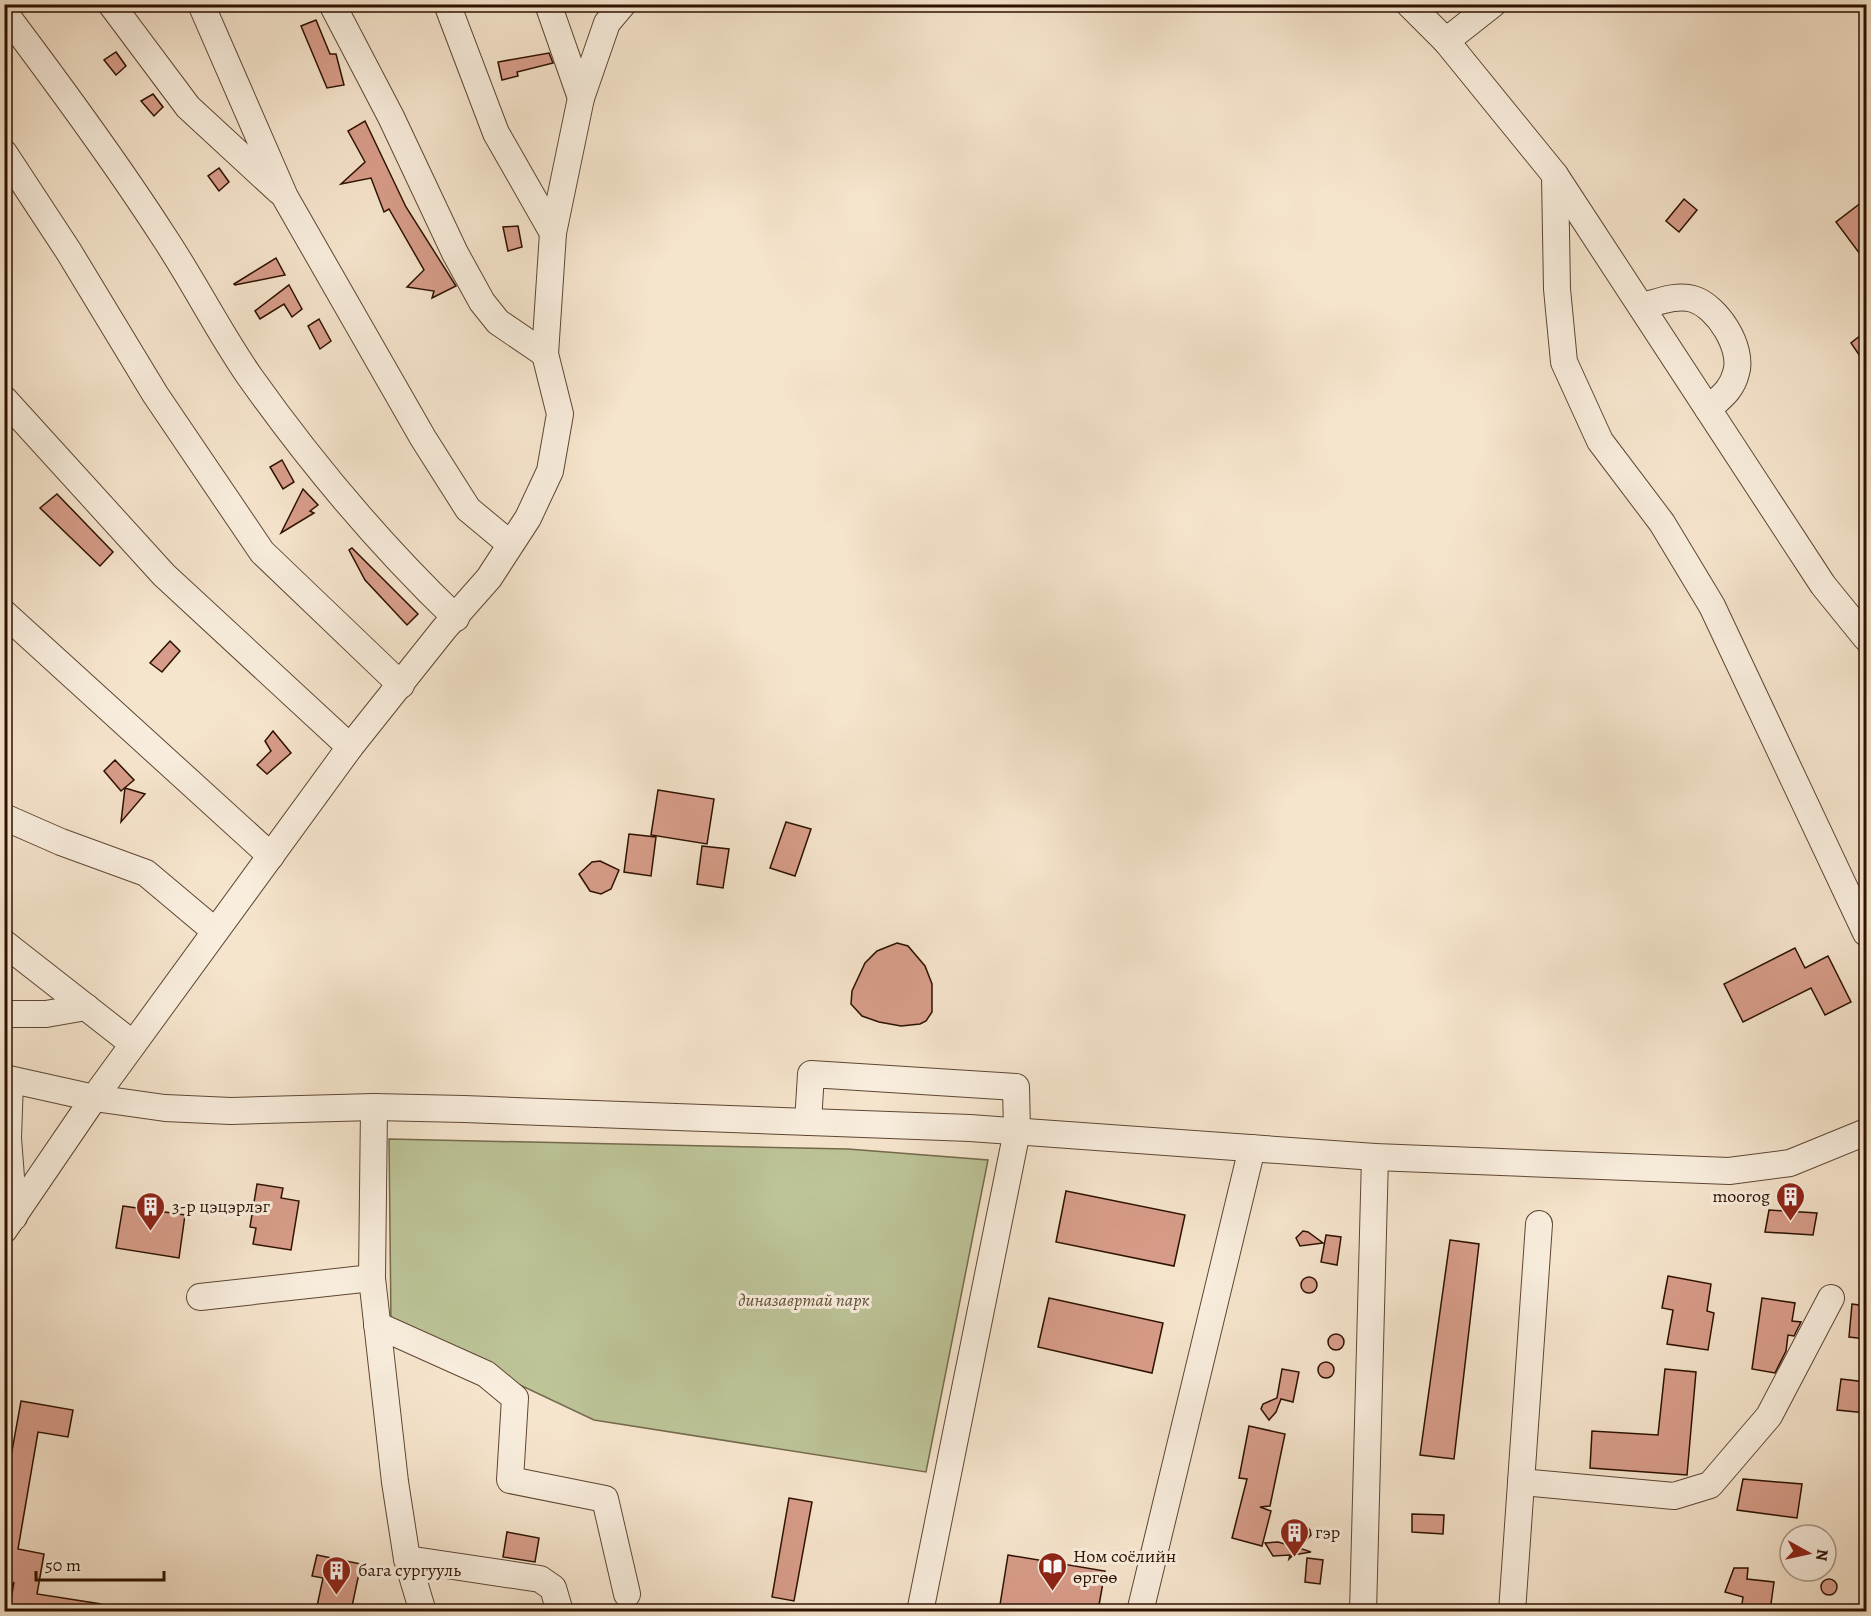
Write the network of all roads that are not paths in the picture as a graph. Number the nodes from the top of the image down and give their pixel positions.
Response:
1 (111, 4) edge
2 (201, 4) edge
3 (332, 4) edge
4 (447, 4) edge
5 (548, 4) edge
6 (623, 4) edge
7 (1409, 4) edge
8 (1493, 4) edge
9 (4, 12) edge
10 (1446, 41) junction
11 (581, 98) junction
12 (4, 153) edge
13 (1555, 175) junction
14 (285, 197) junction
15 (553, 233) junction
16 (1643, 306) junction
17 (545, 354) junction
18 (4, 399) edge
19 (1708, 409) junction
20 (510, 544) junction
21 (4, 613) edge
22 (456, 618) junction
23 (1866, 638) edge
24 (401, 685) junction
25 (350, 747) junction
26 (4, 817) edge
27 (271, 856) junction
28 (215, 931) junction
29 (1866, 933) edge
30 (4, 943) edge
31 (86, 1007) junction
32 (4, 1014) edge
33 (133, 1044) junction
34 (7, 1079) edge
35 (94, 1098) junction
36 (374, 1107) junction
37 (808, 1122) junction
38 (1017, 1131) junction
39 (1866, 1132) edge
40 (1252, 1148) junction
41 (1375, 1157) junction
42 (9, 1223) edge
43 (1539, 1224) dead end
44 (372, 1278) junction
45 (200, 1297) dead end
46 (1831, 1298) dead end
47 (378, 1325) junction
48 (1521, 1482) junction
49 (407, 1559) junction
50 (627, 1594) dead end
51 (423, 1611) edge
52 (560, 1611) edge
53 (920, 1611) edge
54 (1140, 1611) edge
55 (1363, 1611) edge
56 (1512, 1611) edge

1 - 14 street
2 - 14 street
3 - 17 street
4 - 15 street
5 - 11 street
6 - 11 street
7 - 10 street
8 - 10 street
9 - 22 street
10 - 13 street
11 - 15 street
12 - 24 street
13 - 16 street
13 - 29 street
14 - 20 street
15 - 17 street
16 - 19 street
16 - 19 street
17 - 20 street
18 - 25 street
19 - 23 street
20 - 22 street
21 - 27 street
22 - 24 street
24 - 25 street
25 - 27 street
26 - 28 street
27 - 28 street
28 - 33 street
30 - 31 street
31 - 32 street
31 - 33 street
33 - 35 street
34 - 35 street
34 - 42 street
35 - 36 street
35 - 42 street
36 - 37 street
36 - 44 street
37 - 38 street
37 - 38 street
38 - 40 street
38 - 53 street
39 - 41 street
40 - 41 street
40 - 54 street
41 - 55 street
43 - 48 street
44 - 45 street
44 - 47 street
46 - 48 street
47 - 49 street
47 - 50 street
48 - 56 street
49 - 51 street
49 - 52 street

